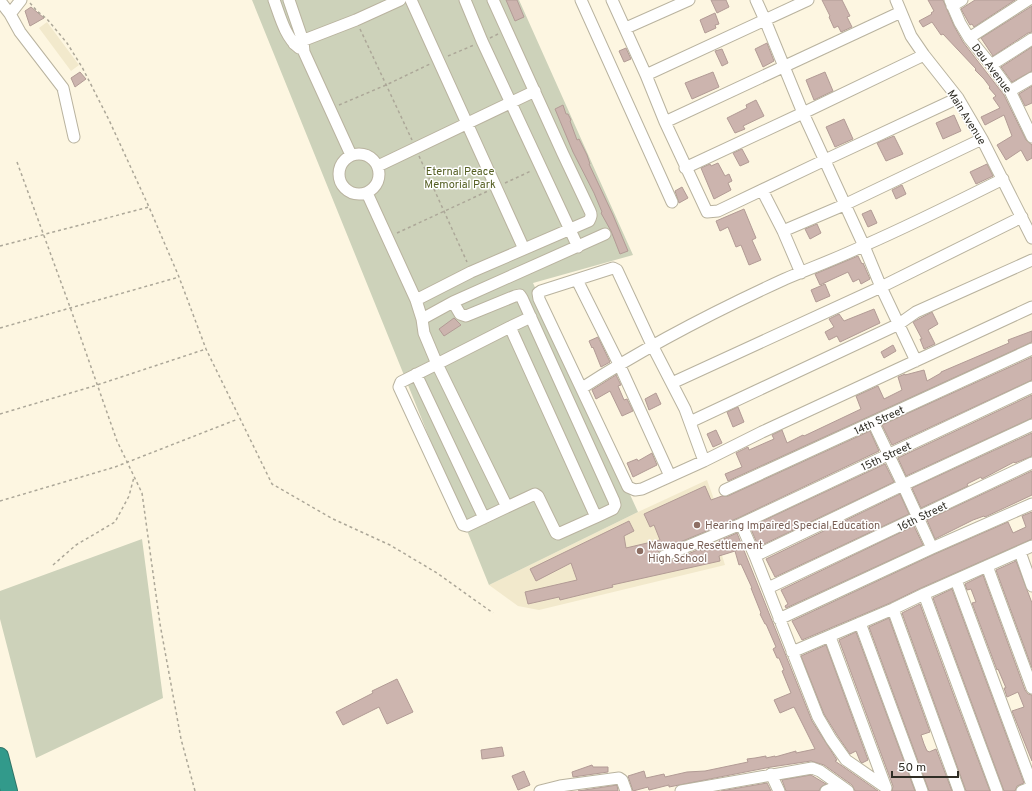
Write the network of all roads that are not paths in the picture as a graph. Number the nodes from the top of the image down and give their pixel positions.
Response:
1 (274, 0) edge
2 (289, 0) edge
3 (400, 0) edge
4 (411, 0) edge
5 (464, 0) edge
6 (493, 0) edge
7 (581, 0) edge
8 (612, 0) edge
9 (689, 0) edge
10 (756, 0) edge
11 (808, 0) edge
12 (896, 0) edge
13 (962, 0) edge
14 (1028, 0) edge
15 (0, 1) edge
16 (25, 1) edge
17 (951, 3) edge
18 (901, 12) junction
19 (10, 14) junction
20 (765, 20) junction
21 (626, 28) junction
22 (969, 38) junction
23 (1032, 39) edge
24 (300, 46) junction
25 (924, 55) junction
26 (991, 65) junction
27 (784, 66) junction
28 (646, 75) junction
29 (1032, 78) edge
30 (535, 91) junction
31 (1010, 91) junction
32 (958, 98) junction
33 (511, 103) junction
34 (803, 113) junction
35 (1028, 119) edge
36 (665, 122) junction
37 (466, 123) junction
38 (74, 137) dead end
39 (1032, 138) edge
40 (982, 139) junction
41 (351, 155) junction
42 (824, 160) junction
43 (378, 166) junction
44 (685, 168) junction
45 (1003, 179) junction
46 (762, 190) junction
47 (367, 193) junction
48 (672, 202) dead end
49 (844, 205) junction
50 (1022, 217) junction
51 (570, 229) junction
52 (783, 231) junction
53 (605, 234) dead end
54 (1032, 238) edge
55 (864, 246) junction
56 (578, 247) junction
57 (524, 249) junction
58 (1032, 260) edge
59 (801, 273) junction
60 (514, 275) junction
61 (577, 280) junction
62 (881, 287) junction
63 (520, 295) junction
64 (416, 300) junction
65 (453, 302) junction
66 (1032, 307) edge
67 (531, 318) junction
68 (422, 319) junction
69 (898, 324) junction
70 (510, 327) junction
71 (652, 345) junction
72 (1032, 349) edge
73 (916, 361) junction
74 (438, 364) junction
75 (619, 364) junction
76 (416, 374) junction
77 (672, 383) junction
78 (582, 388) junction
79 (1032, 388) edge
80 (690, 422) junction
81 (873, 422) junction
82 (1032, 425) edge
83 (889, 454) junction
84 (704, 461) junction
85 (1032, 463) edge
86 (670, 476) junction
87 (903, 485) junction
88 (725, 490) dead end
89 (1032, 504) edge
90 (507, 507) junction
91 (596, 517) junction
92 (918, 517) junction
93 (484, 518) junction
94 (741, 524) junction
95 (1032, 546) edge
96 (932, 548) junction
97 (1020, 552) junction
98 (664, 556) dead end
99 (755, 556) junction
100 (987, 566) junction
101 (956, 580) junction
102 (1032, 586) edge
103 (768, 588) junction
104 (924, 594) junction
105 (893, 609) junction
106 (779, 619) junction
107 (860, 623) junction
108 (830, 637) junction
109 (792, 652) junction
110 (1032, 688) edge
111 (0, 756) edge
112 (771, 774) junction
113 (737, 786) edge
114 (1032, 786) edge
115 (844, 788) edge
116 (702, 789) edge
117 (886, 789) edge
118 (9, 791) edge
119 (540, 791) edge
120 (626, 791) edge
121 (681, 791) edge
122 (779, 791) edge
123 (826, 791) edge
124 (922, 791) edge
125 (959, 791) edge
126 (997, 791) edge
127 (1022, 791) edge

1 - 24 street
2 - 24 street
3 - 24 street
4 - 37 street
5 - 33 street
6 - 30 street
7 - 48 street
8 - 21 street
9 - 21 street
10 - 20 street
11 - 20 street
12 - 18 street, Main Avenue
13 - 17 street
14 - 22 street
15 - 19 street
16 - 19 street
17 - 22 street, Dau Avenue
18 - 25 street, Main Avenue
18 - 27 street
19 - 38 street
20 - 27 street
20 - 28 street
21 - 28 street
22 - 26 street, Dau Avenue
23 - 26 street
24 - 41 street
25 - 32 street, Main Avenue
25 - 34 street
26 - 31 street, Dau Avenue
27 - 34 street
27 - 36 street
28 - 36 street
29 - 31 street
30 - 33 street
30 - 51 street
31 - 35 street, Dau Avenue
32 - 40 street, Main Avenue
32 - 42 street
33 - 37 street
33 - 51 street
34 - 42 street
34 - 44 street
35 - 39 street, Dau Avenue
36 - 44 street
37 - 43 street
37 - 57 street
40 - 45 street, Main Avenue
40 - 49 street
41 - 43 street
41 - 47 street
42 - 46 street
42 - 49 street
43 - 47 street
44 - 46 street
45 - 50 street, Main Avenue
45 - 55 street
46 - 52 street
47 - 64 street
49 - 52 street
49 - 55 street
50 - 54 street, Main Avenue
50 - 62 street
51 - 56 street
51 - 57 street
52 - 59 street
53 - 56 street
55 - 59 street
55 - 62 street
56 - 60 street
57 - 64 street
58 - 69 street
59 - 71 street
60 - 63 street
60 - 65 street
61 - 71 street
61 - 75 street
61 - 78 street
62 - 69 street
62 - 77 street
63 - 65 street
63 - 67 street
64 - 68 street
65 - 68 street
66 - 73 street
67 - 70 street
67 - 91 street
68 - 74 street
69 - 73 street
69 - 80 street
70 - 74 street
70 - 91 street
71 - 75 street
71 - 77 street
72 - 81 street, 14th Street
73 - 84 street
74 - 76 street
74 - 90 street
75 - 78 street
75 - 86 street
76 - 93 street
76 - 93 street
77 - 80 street
78 - 86 street
79 - 83 street, 15th Street
80 - 84 street
81 - 83 street
81 - 88 street, 14th Street
82 - 87 street
83 - 87 street
83 - 94 street, 15th Street
84 - 86 street
85 - 92 street, 16th Street
87 - 92 street
87 - 99 street
89 - 96 street
90 - 91 street
90 - 93 street
92 - 96 street
92 - 103 street, 16th Street
94 - 98 street, 15th Street
94 - 99 street
95 - 97 street
96 - 106 street
97 - 100 street
97 - 102 street
99 - 103 street
100 - 101 street
100 - 110 street
101 - 104 street
101 - 114 street
103 - 106 street
104 - 105 street
104 - 126 street
105 - 107 street
105 - 125 street
106 - 109 street
107 - 108 street
107 - 124 street
108 - 109 street
108 - 117 street
109 - 117 street
111 - 118 highway
112 - 113 street
112 - 115 street
112 - 122 street
113 - 116 street
114 - 127 street
115 - 123 street
116 - 121 street
119 - 120 street

